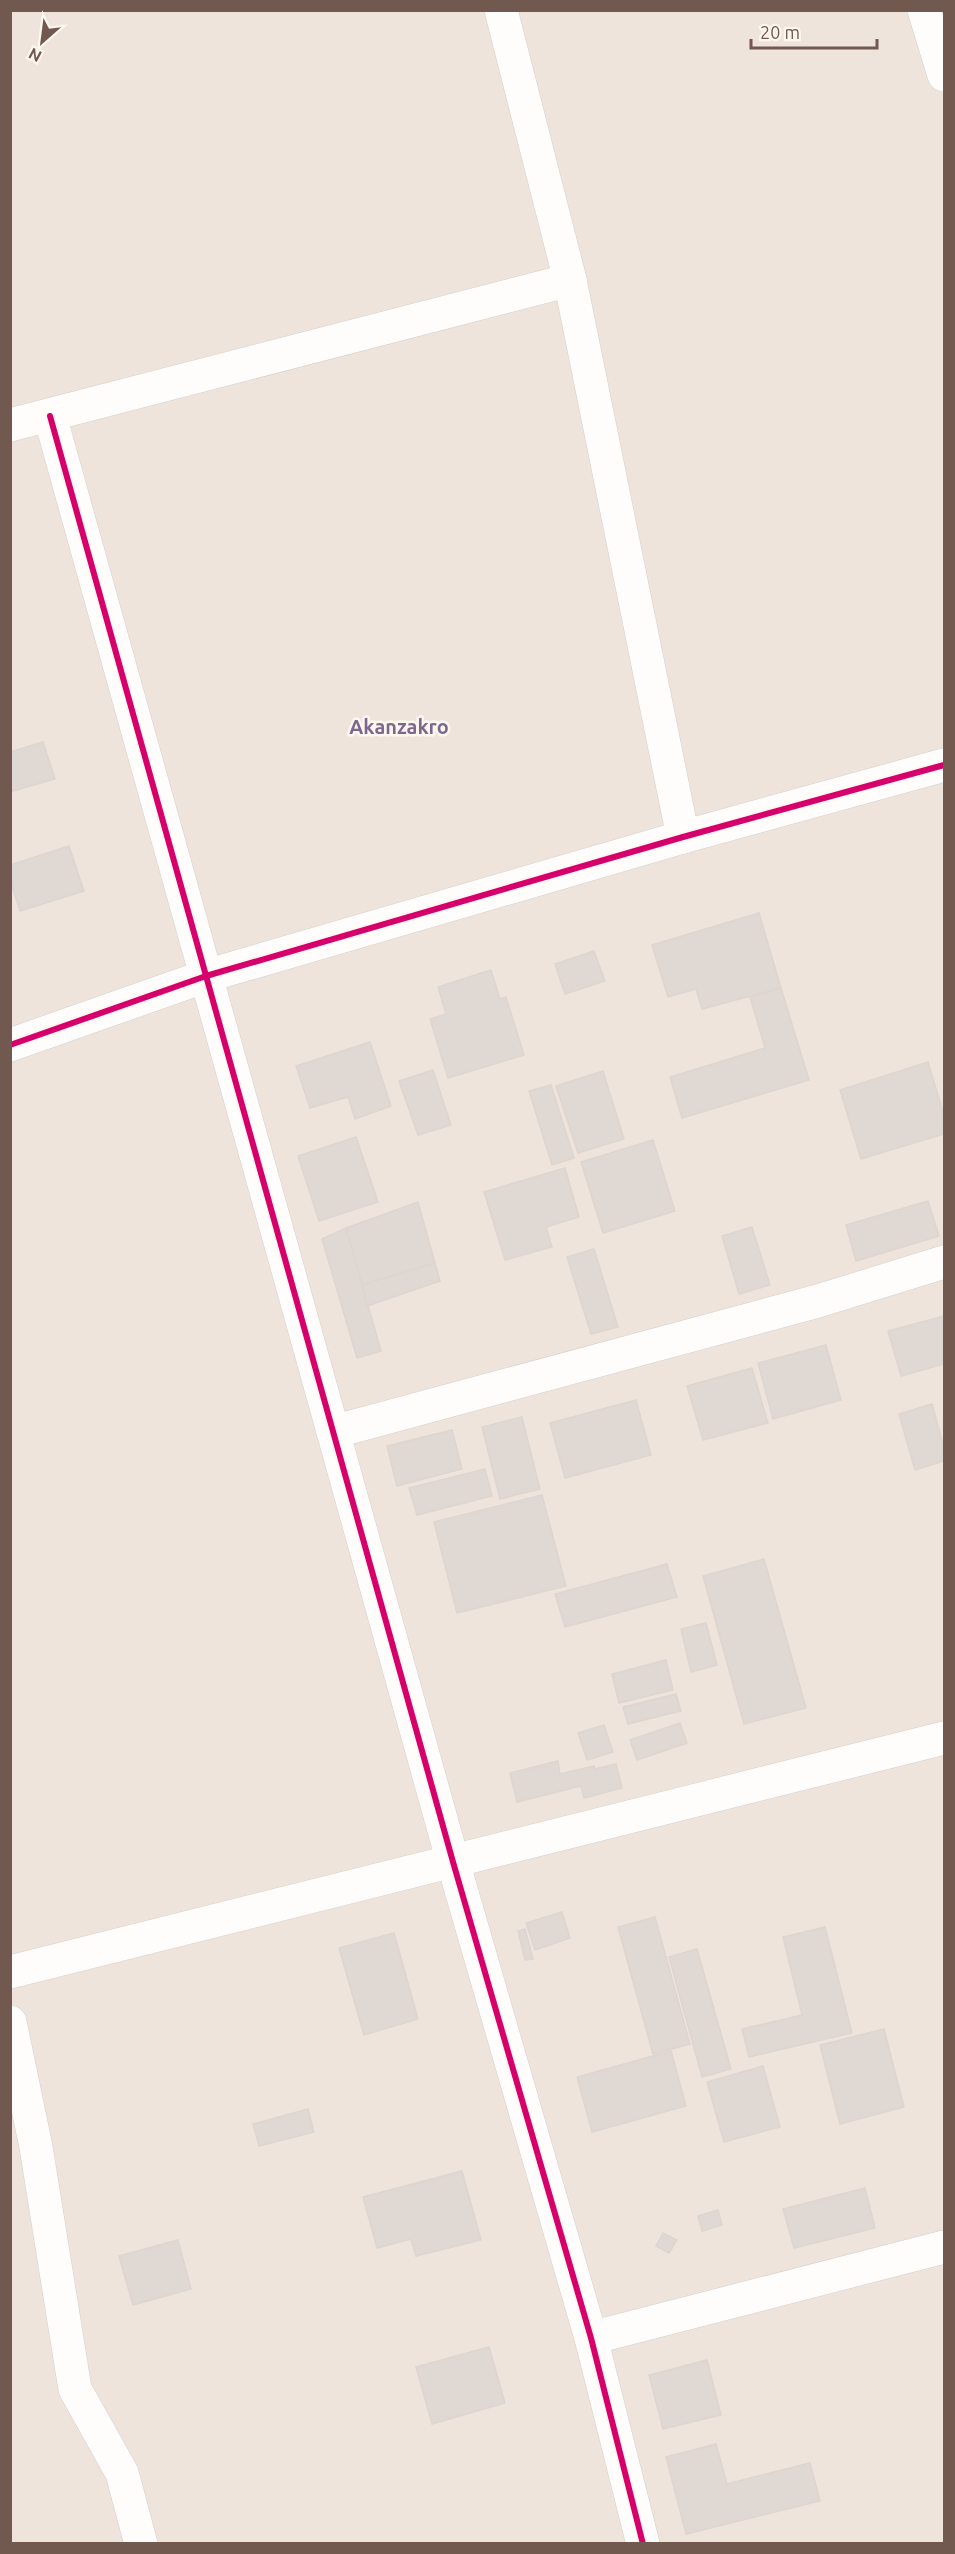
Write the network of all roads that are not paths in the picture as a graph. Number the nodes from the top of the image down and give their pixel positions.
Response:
1 (501, 10) edge
2 (924, 10) edge
3 (945, 75) edge
4 (570, 280) junction
5 (50, 416) junction
6 (10, 425) edge
7 (945, 765) edge
8 (683, 837) junction
9 (206, 976) junction
10 (10, 1045) edge
11 (945, 1262) edge
12 (333, 1432) junction
13 (945, 1738) edge
14 (453, 1862) junction
15 (10, 1972) edge
16 (10, 2022) edge
17 (945, 2247) edge
18 (591, 2338) junction
19 (141, 2544) edge
20 (643, 2544) edge

1 - 4 street
2 - 3 street
4 - 5 street
4 - 8 street
5 - 6 street
5 - 9 street
7 - 8 street
8 - 9 street
9 - 10 street
9 - 12 street
11 - 12 street
12 - 14 street
13 - 14 street
14 - 15 street
14 - 18 street
16 - 19 street
17 - 18 street
18 - 20 street

